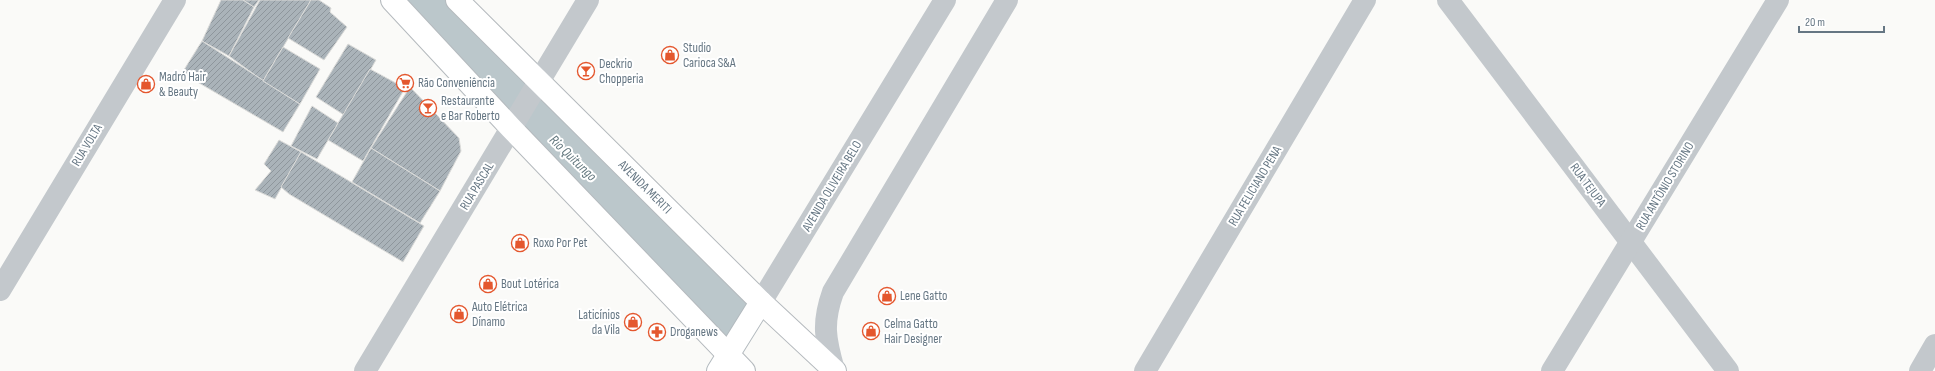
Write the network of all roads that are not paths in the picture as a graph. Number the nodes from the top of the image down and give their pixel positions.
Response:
1 (175, 0) edge
2 (392, 0) edge
3 (457, 0) edge
4 (588, 0) edge
5 (945, 0) edge
6 (1007, 0) edge
7 (1365, 0) edge
8 (1448, 0) edge
9 (1778, 0) edge
10 (536, 86) junction
11 (514, 123) junction
12 (1631, 242) junction
13 (0, 290) edge
14 (761, 302) junction
15 (1935, 345) edge
16 (723, 363) edge
17 (835, 370) edge
18 (365, 371) edge
19 (744, 371) edge
20 (1145, 371) edge
21 (1552, 371) edge
22 (1728, 371) edge
23 (1920, 371) edge

1 - 13 street, RUA VOLTA
2 - 11 main road
3 - 10 main road, AVENIDA MERITI
4 - 10 street, RUA PASCAL
5 - 14 street, AVENIDA OLIVEIRA BELO
6 - 17 street
7 - 20 street, RUA FELICIANO PENA
8 - 12 street, RUA TEJUPA
9 - 12 street, RUA ANTÔNIO STORINO
10 - 11 street, RUA PASCAL
10 - 14 main road, AVENIDA MERITI
11 - 16 main road
11 - 18 street, RUA PASCAL
12 - 21 street, RUA ANTÔNIO STORINO
12 - 22 street, RUA TEJUPA
14 - 16 main road, AVENIDA OLIVEIRA BELO
14 - 17 main road, AVENIDA MERITI
15 - 23 street
16 - 19 main road

